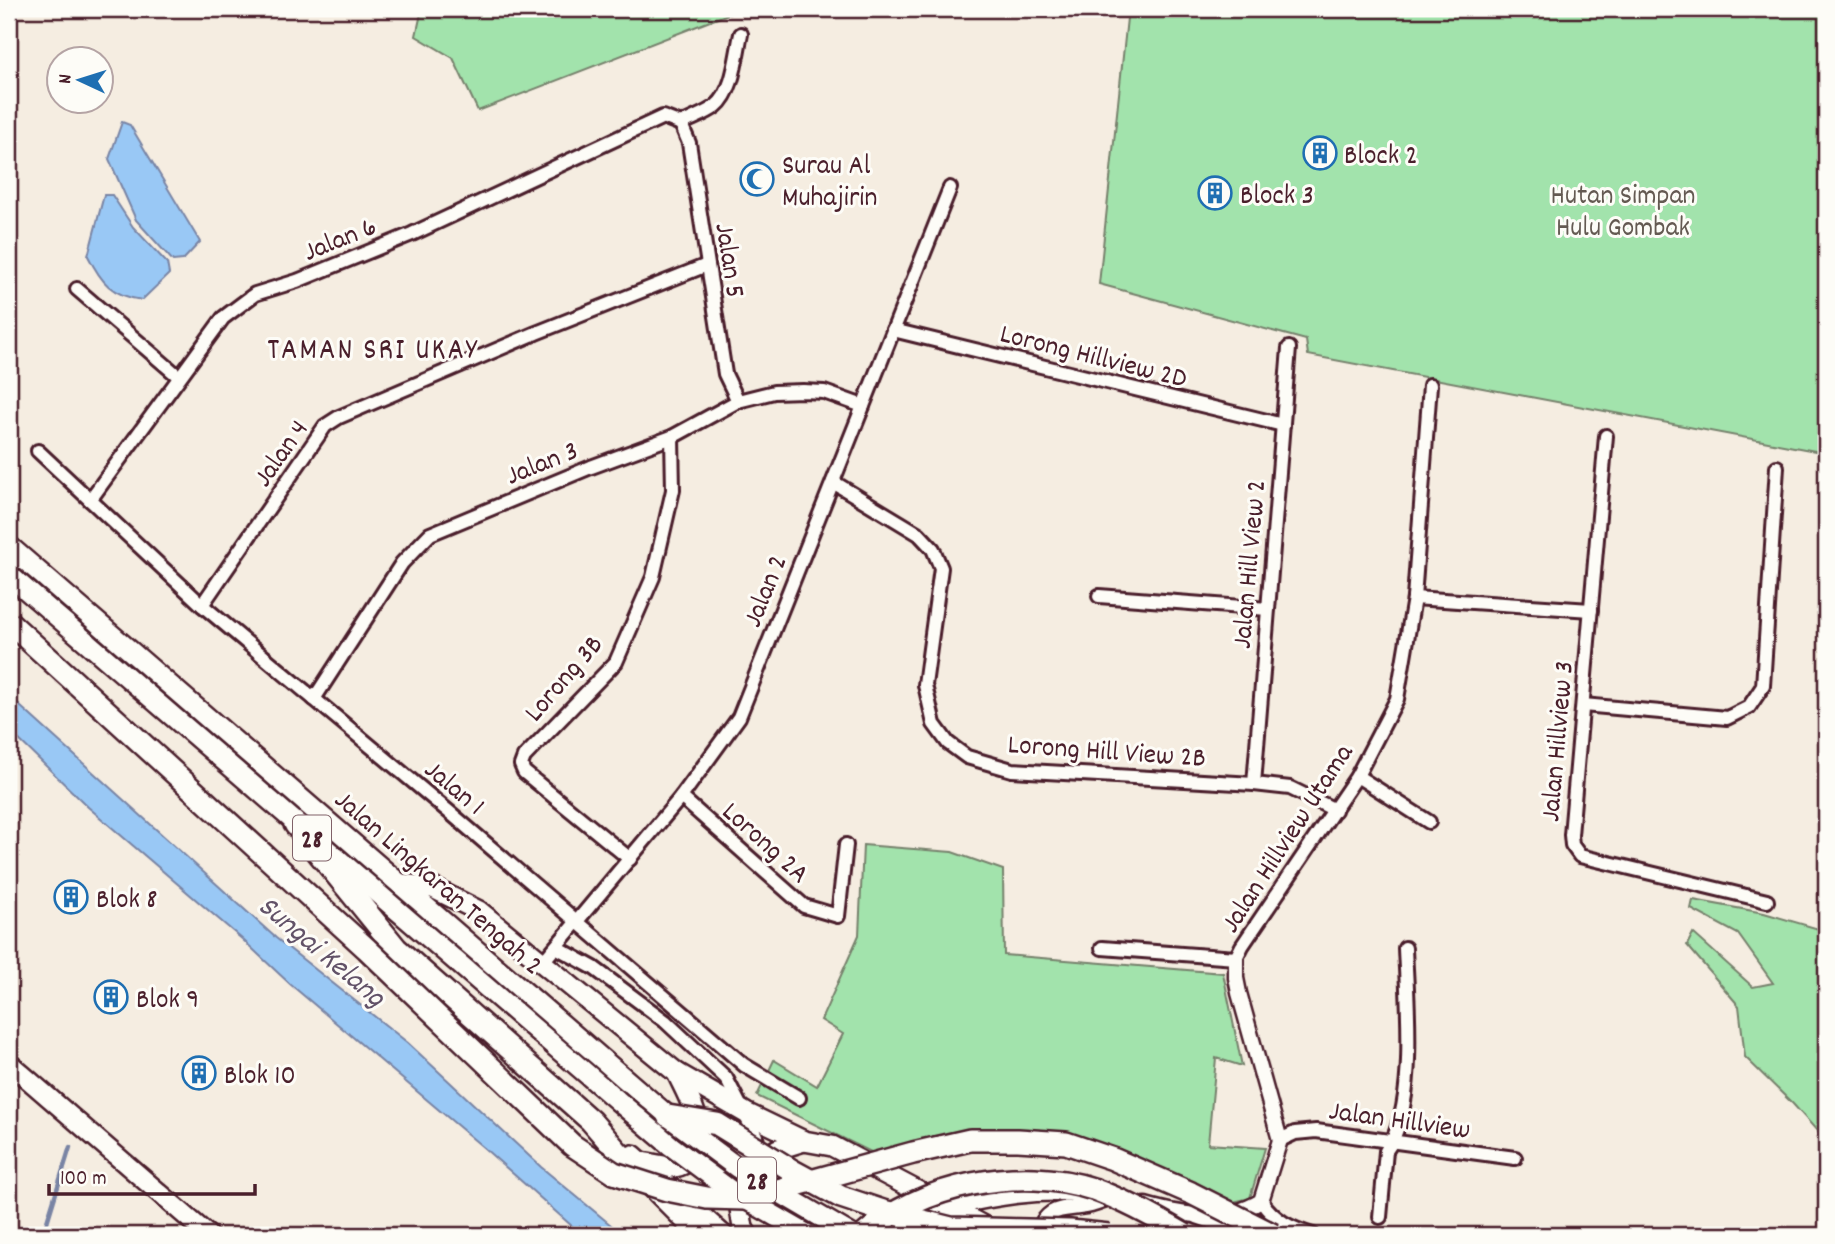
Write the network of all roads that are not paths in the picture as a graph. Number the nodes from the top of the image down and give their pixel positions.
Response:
1 (741, 34) dead end
2 (681, 124) junction
3 (950, 188) dead end
4 (707, 264) junction
5 (77, 289) dead end
6 (894, 330) junction
7 (1290, 348) dead end
8 (178, 376) junction
9 (1430, 385) dead end
10 (738, 401) junction
11 (863, 405) junction
12 (1283, 425) junction
13 (1606, 436) dead end
14 (672, 437) junction
15 (38, 451) dead end
16 (1777, 467) dead end
17 (833, 482) junction
18 (90, 500) junction
19 (9, 545) edge
20 (9, 575) edge
21 (1098, 596) dead end
22 (1415, 598) junction
23 (202, 605) junction
24 (1268, 610) junction
25 (1591, 610) junction
26 (9, 622) edge
27 (314, 699) junction
28 (1583, 705) junction
29 (1357, 776) junction
30 (1254, 784) junction
31 (681, 797) junction
32 (1335, 810) junction
33 (1429, 822) dead end
34 (295, 824) junction
35 (846, 845) dead end
36 (630, 859) junction
37 (402, 884) junction
38 (1767, 901) dead end
39 (576, 922) junction
40 (556, 947) junction
41 (1102, 948) dead end
42 (1405, 948) dead end
43 (1236, 958) junction
44 (542, 962) junction
45 (9, 1063) edge
46 (677, 1073) junction
47 (799, 1098) dead end
48 (746, 1113) junction
49 (668, 1116) junction
50 (592, 1121) junction
51 (1280, 1140) junction
52 (804, 1141) junction
53 (1392, 1142) junction
54 (1515, 1158) dead end
55 (759, 1161) junction
56 (642, 1162) junction
57 (1112, 1198) junction
58 (1261, 1201) junction
59 (951, 1208) junction
60 (1193, 1215) junction
61 (1380, 1217) dead end
62 (208, 1235) edge
63 (695, 1235) edge
64 (723, 1235) edge
65 (747, 1235) edge
66 (808, 1235) edge
67 (852, 1235) edge
68 (864, 1235) edge
69 (1002, 1235) edge
70 (1035, 1235) edge
71 (1109, 1235) edge
72 (1185, 1235) edge
73 (1250, 1235) edge
74 (1274, 1235) edge
75 (1313, 1235) edge

1 - 2 street
2 - 4 street, Jalan 5
2 - 8 street, Jalan 6
3 - 6 street, Jalan 2
4 - 10 street, Jalan 5
4 - 23 street, Jalan 4
5 - 8 street
6 - 11 street, Jalan 2
6 - 12 street, Lorong Hillview 2D
7 - 12 street, Jalan Hill View 2
8 - 18 street, Jalan 6
9 - 22 street, Jalan Hillview Utama
10 - 11 street, Jalan 3
10 - 14 street, Jalan 3
11 - 17 street, Jalan 2
12 - 24 street, Jalan Hill View 2
13 - 25 street, Jalan Hillview 3
14 - 27 street, Jalan 3
14 - 36 street, Lorong 3B
15 - 18 street, Jalan 1
16 - 28 street
17 - 30 street, Lorong Hill View 2B
17 - 31 street, Jalan 2
18 - 23 street, Jalan 1
19 - 37 highway, Jalan Lingkaran Tengah 2 / 28
20 - 34 highway, Jalan Lingkaran Tengah 2 / 28
21 - 24 street
22 - 25 street
22 - 29 street, Jalan Hillview Utama
23 - 27 street, Jalan 1
24 - 30 street, Jalan Hill View 2
25 - 28 street, Jalan Hillview 3
26 - 74 highway, bridge
27 - 39 street, Jalan 1
28 - 38 street, Jalan Hillview 3
29 - 32 street, Jalan Hillview Utama
29 - 33 street
30 - 32 street, Lorong Hill View 2B
31 - 35 street, Lorong 2A
31 - 36 street, Jalan 2
32 - 43 street, Jalan Hillview Utama
34 - 50 highway
34 - 66 highway, Jalan Lingkaran Tengah 2 / 28, bridge
36 - 39 street, Jalan 2
37 - 44 highway
37 - 49 highway, Jalan Lingkaran Tengah 2 / 28
39 - 40 street, Jalan 2
39 - 47 street, Jalan 1
40 - 44 street, Jalan 2
40 - 48 street
41 - 43 street
42 - 53 street
43 - 51 street, Jalan Hillview Utama
44 - 46 highway
45 - 62 main road
46 - 48 highway
46 - 56 highway
48 - 52 highway
48 - 55 street
49 - 67 highway, Jalan Lingkaran Tengah 2 / 28, bridge
49 - 71 highway, bridge
50 - 56 highway
50 - 63 highway
51 - 53 street, Jalan Hillview
51 - 58 street
52 - 55 highway
52 - 59 highway
53 - 54 street, Jalan Hillview
53 - 61 street
55 - 65 highway
56 - 64 highway
57 - 59 street
57 - 60 street
57 - 70 street
58 - 60 street
58 - 75 street
59 - 69 highway
60 - 73 street
68 - 72 highway, bridge

